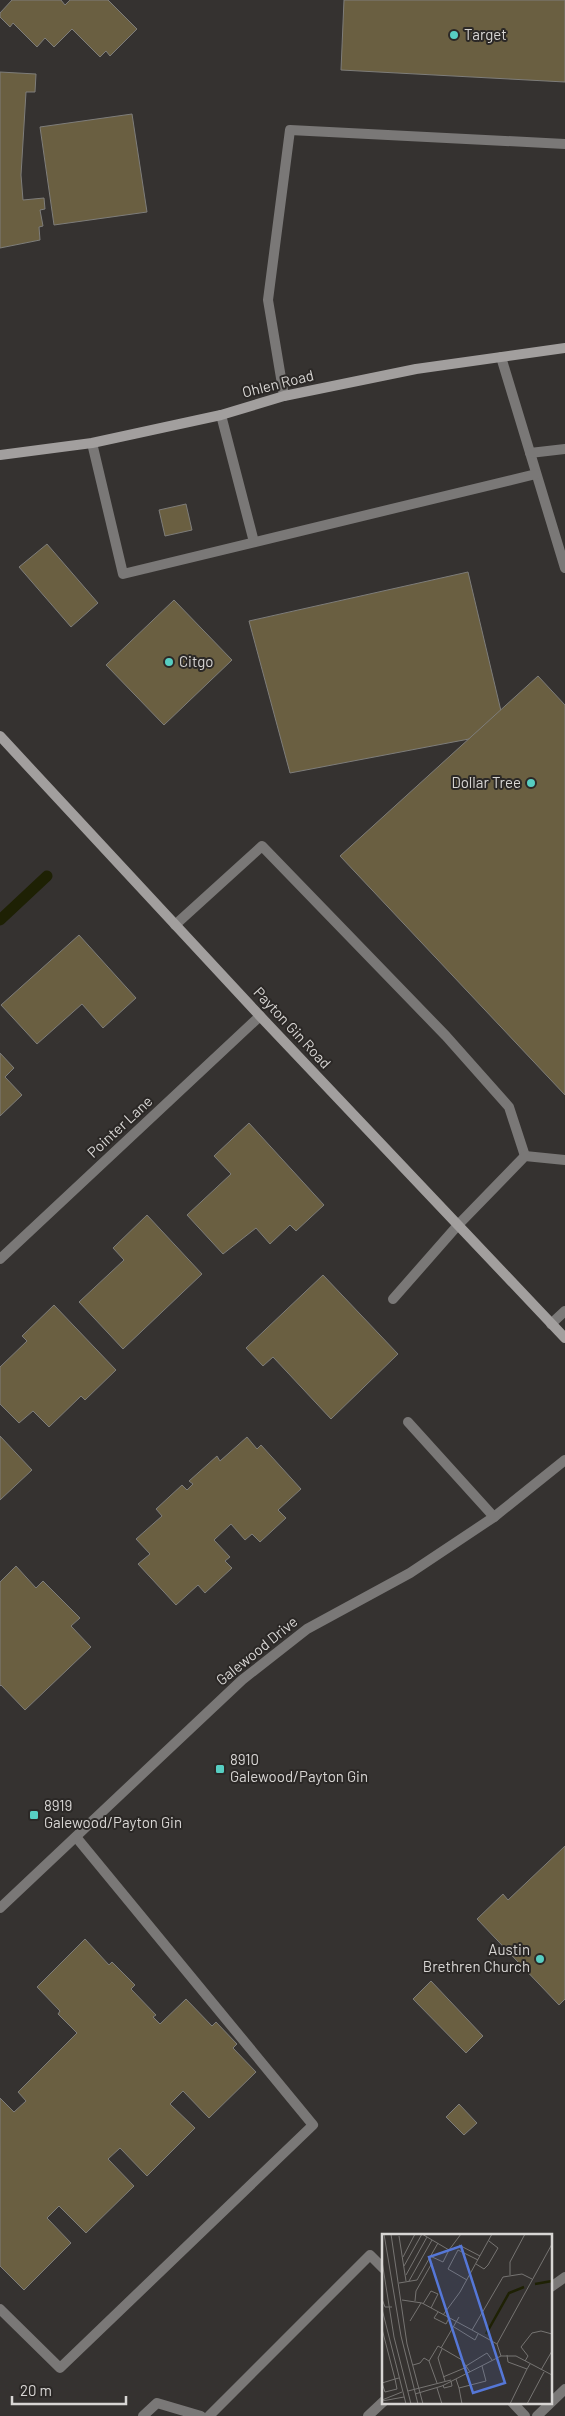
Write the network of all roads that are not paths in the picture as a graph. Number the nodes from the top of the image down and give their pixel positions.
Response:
1 (565, 144) edge
2 (565, 348) edge
3 (501, 358) junction
4 (284, 396) junction
5 (221, 414) junction
6 (92, 443) junction
7 (565, 449) edge
8 (530, 453) junction
9 (0, 455) edge
10 (536, 474) junction
11 (254, 542) junction
12 (565, 568) edge
13 (0, 736) edge
14 (175, 925) junction
15 (260, 1016) junction
16 (525, 1156) junction
17 (565, 1160) edge
18 (458, 1226) junction
19 (0, 1259) edge
20 (392, 1299) dead end
21 (565, 1311) edge
22 (551, 1324) junction
23 (565, 1338) edge
24 (408, 1422) dead end
25 (565, 1460) edge
26 (494, 1517) junction
27 (76, 1837) junction
28 (0, 1908) edge
29 (382, 2267) edge
30 (565, 2277) edge
31 (552, 2287) edge
32 (0, 2309) edge
33 (565, 2390) edge
34 (552, 2402) edge
35 (382, 2403) edge
36 (514, 2404) edge
37 (550, 2404) edge
38 (143, 2416) edge
39 (201, 2416) edge
40 (209, 2416) edge
41 (368, 2416) edge
42 (526, 2416) edge
43 (537, 2416) edge

1 - 4 street
2 - 3 street, Ohlen Road
3 - 4 street, Ohlen Road
3 - 8 street
4 - 5 street, Ohlen Road
5 - 6 street, Ohlen Road
5 - 11 street
6 - 9 street, Ohlen Road
6 - 11 street
7 - 8 street
8 - 10 street
10 - 11 street
10 - 12 street
13 - 14 street, Payton Gin Road
14 - 15 street, Payton Gin Road
14 - 16 street
15 - 18 street, Payton Gin Road
15 - 19 street, Pointer Lane
16 - 17 street
16 - 18 street
18 - 20 street
18 - 22 street, Payton Gin Road
21 - 22 street
22 - 23 street, Payton Gin Road
24 - 26 street
25 - 26 street, Galewood Drive
26 - 27 street, Galewood Drive
27 - 28 street, Galewood Drive
27 - 32 street
29 - 40 street
30 - 31 street
33 - 34 street
35 - 41 street
36 - 42 street
37 - 43 street
38 - 39 street

